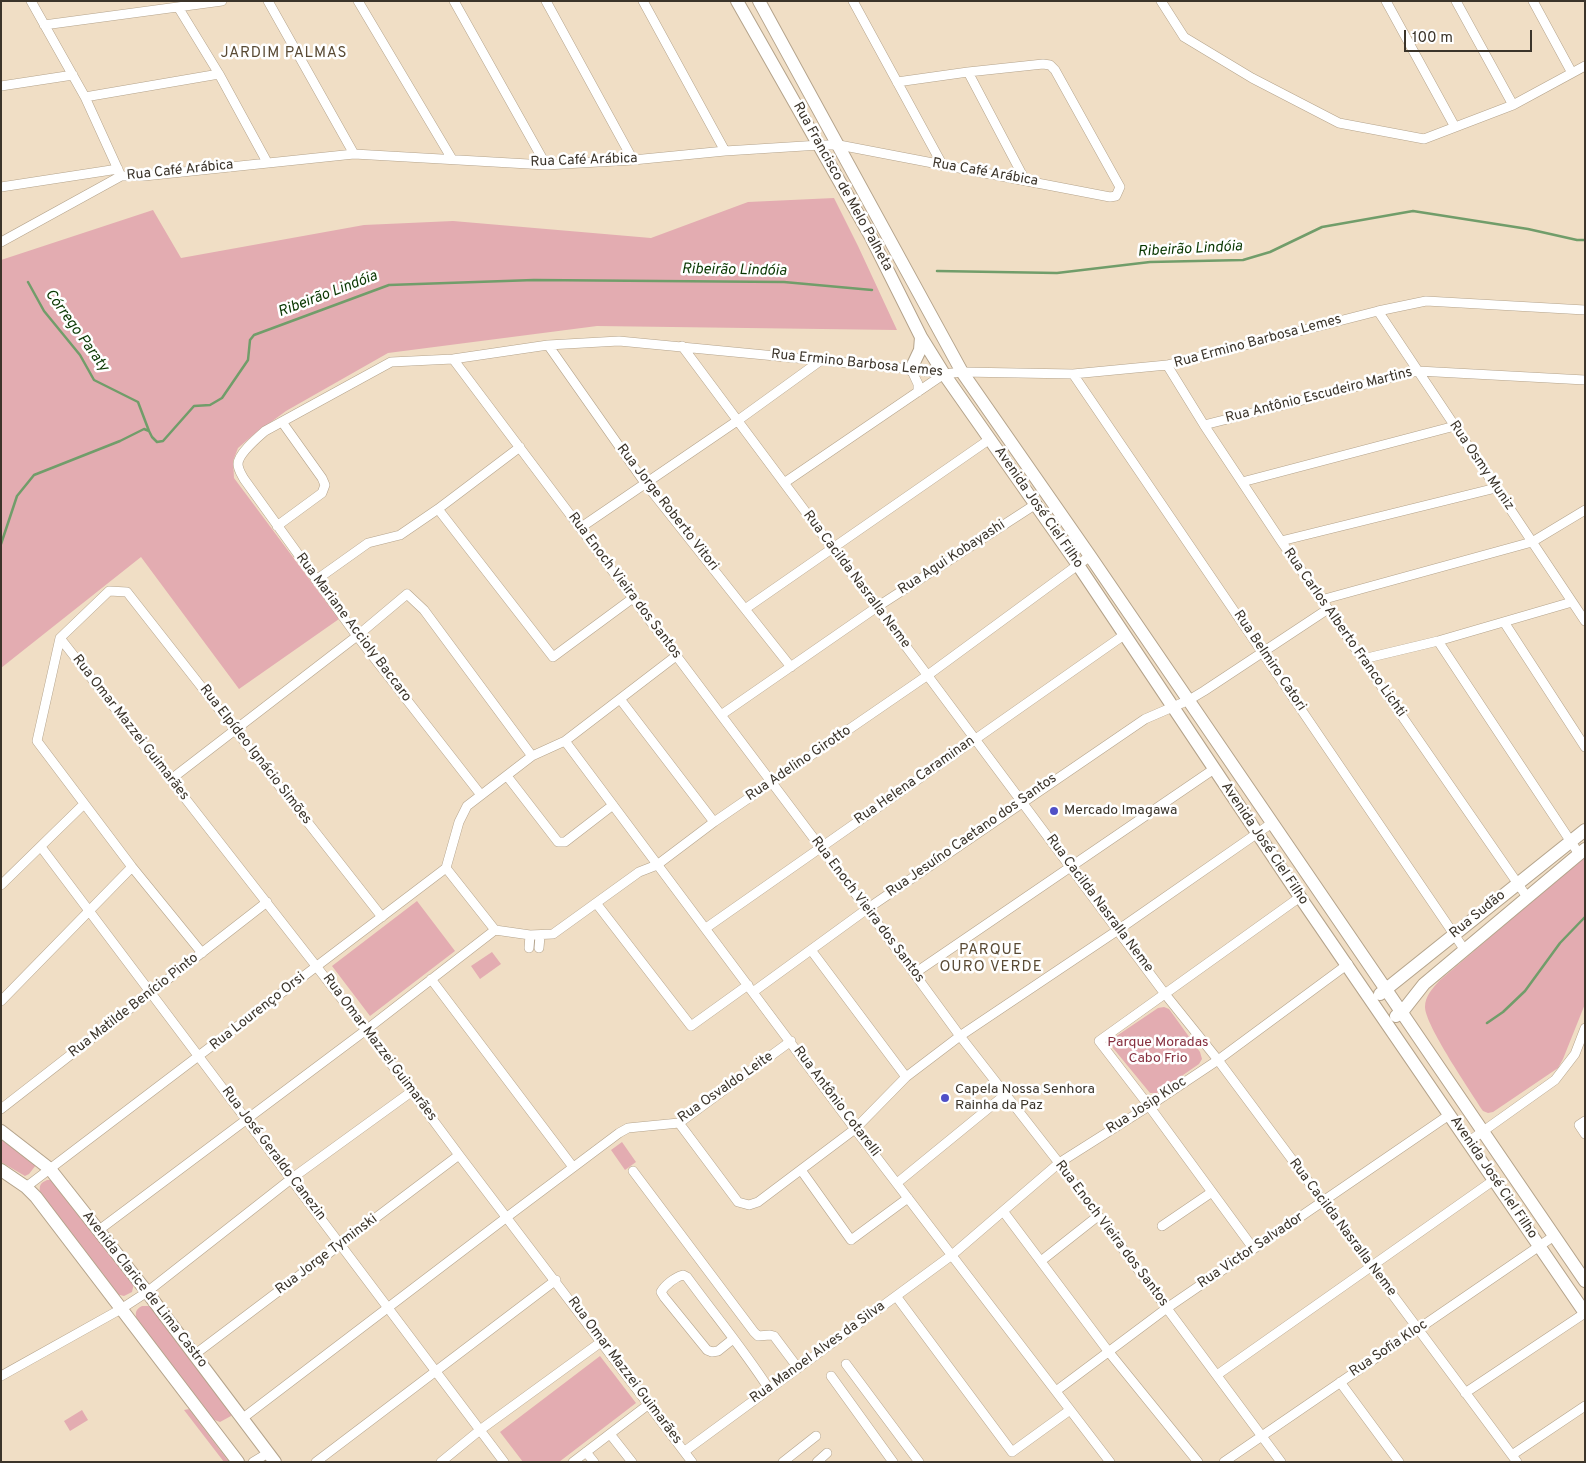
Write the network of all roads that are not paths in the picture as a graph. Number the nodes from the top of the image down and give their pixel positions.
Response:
1 (31, 1) edge
2 (222, 1) edge
3 (268, 1) edge
4 (358, 1) edge
5 (454, 1) edge
6 (546, 1) edge
7 (643, 1) edge
8 (737, 1) edge
9 (759, 1) edge
10 (853, 1) edge
11 (1161, 1) edge
12 (1386, 1) edge
13 (1456, 1) edge
14 (1535, 2) edge
15 (178, 7) junction
16 (44, 25) junction
17 (1585, 66) edge
18 (968, 72) junction
19 (1572, 73) junction
20 (219, 74) junction
21 (72, 75) junction
22 (897, 82) junction
23 (1, 86) edge
24 (85, 97) junction
25 (1513, 105) junction
26 (1455, 127) junction
27 (820, 145) junction
28 (838, 145) junction
29 (725, 151) junction
30 (354, 154) junction
31 (452, 159) junction
32 (633, 160) junction
33 (267, 162) junction
34 (546, 165) junction
35 (943, 166) junction
36 (120, 172) junction
37 (1025, 180) junction
38 (1, 187) edge
39 (1, 242) edge
40 (1585, 310) edge
41 (1378, 311) junction
42 (921, 337) junction
43 (548, 345) junction
44 (682, 346) junction
45 (453, 359) junction
46 (820, 361) junction
47 (1168, 365) junction
48 (911, 369) junction
49 (1418, 371) junction
50 (962, 372) junction
51 (944, 374) junction
52 (1074, 374) junction
53 (1585, 380) edge
54 (918, 392) junction
55 (737, 421) junction
56 (282, 422) junction
57 (1204, 425) junction
58 (1455, 426) junction
59 (990, 439) junction
60 (520, 447) junction
61 (240, 456) joint
62 (1242, 482) junction
63 (645, 483) junction
64 (784, 483) junction
65 (1496, 488) junction
66 (1036, 504) junction
67 (438, 509) junction
68 (1585, 510) edge
69 (277, 526) junction
70 (580, 528) junction
71 (1281, 541) junction
72 (1532, 542) junction
73 (832, 548) junction
74 (1090, 556) junction
75 (1078, 564) junction
76 (316, 580) junction
77 (633, 598) junction
78 (1322, 600) junction
79 (1572, 602) junction
80 (877, 607) junction
81 (745, 608) junction
82 (1328, 608) junction
83 (1585, 621) edge
84 (1504, 622) junction
85 (1124, 635) junction
86 (357, 636) junction
87 (60, 638) junction
88 (1438, 641) junction
89 (1262, 652) junction
90 (676, 656) junction
91 (1363, 659) junction
92 (791, 667) junction
93 (928, 675) junction
94 (620, 699) junction
95 (1189, 700) junction
96 (1172, 707) junction
97 (721, 715) junction
98 (235, 730) junction
99 (976, 739) junction
100 (565, 741) junction
101 (1585, 747) edge
102 (532, 756) junction
103 (1214, 769) junction
104 (507, 776) junction
105 (170, 780) junction
106 (772, 783) junction
107 (481, 795) junction
108 (1022, 801) junction
109 (84, 804) junction
110 (613, 805) junction
111 (714, 822) junction
112 (1272, 823) junction
113 (1585, 830) edge
114 (1257, 833) junction
115 (1570, 842) junction
116 (41, 847) junction
117 (820, 847) junction
118 (1582, 852) edge
119 (657, 865) junction
120 (1070, 866) junction
121 (132, 867) junction
122 (446, 868) junction
123 (1517, 884) junction
124 (1, 885) edge
125 (1300, 897) junction
126 (1527, 897) junction
127 (267, 902) junction
128 (596, 903) junction
129 (867, 909) junction
130 (90, 911) junction
131 (382, 917) junction
132 (706, 928) junction
133 (495, 930) junction
134 (1118, 930) junction
135 (530, 935) junction
136 (1454, 935) junction
137 (540, 936) junction
138 (529, 948) dead end
139 (539, 948) dead end
140 (1464, 949) junction
141 (811, 950) junction
142 (202, 953) junction
143 (1348, 964) junction
144 (317, 966) junction
145 (915, 973) junction
146 (431, 980) junction
147 (751, 988) junction
148 (1386, 989) junction
149 (151, 992) junction
150 (1165, 994) junction
151 (1371, 999) junction
152 (1, 1001) edge
153 (1402, 1012) junction
154 (1388, 1022) junction
155 (1585, 1028) edge
156 (366, 1030) junction
157 (960, 1036) junction
158 (790, 1041) junction
159 (200, 1057) junction
160 (1218, 1060) junction
161 (906, 1077) junction
162 (411, 1092) junction
163 (1006, 1094) junction
164 (1149, 1106) junction
165 (1, 1109) edge
166 (1450, 1115) junction
167 (247, 1120) junction
168 (1582, 1123) edge
169 (679, 1124) junction
170 (855, 1129) junction
171 (1, 1131) edge
172 (1484, 1132) junction
173 (1585, 1134) edge
174 (1468, 1142) junction
175 (459, 1155) junction
176 (1058, 1163) junction
177 (573, 1167) junction
178 (50, 1169) junction
179 (1, 1170) edge
180 (800, 1170) junction
181 (633, 1171) dead end
182 (291, 1179) junction
183 (1494, 1180) junction
184 (897, 1183) junction
185 (26, 1187) junction
186 (1212, 1192) junction
187 (908, 1198) junction
188 (1322, 1202) junction
189 (1003, 1211) junction
190 (1098, 1216) junction
191 (506, 1217) junction
192 (1162, 1226) dead end
193 (99, 1230) junction
194 (1554, 1236) junction
195 (341, 1245) junction
196 (1539, 1246) junction
197 (1253, 1248) junction
198 (952, 1255) junction
199 (1041, 1261) junction
200 (1370, 1266) junction
201 (556, 1280) junction
202 (1585, 1281) edge
203 (147, 1292) junction
204 (896, 1296) junction
205 (388, 1307) junction
206 (1167, 1308) junction
207 (121, 1309) junction
208 (1585, 1313) edge
209 (1418, 1329) junction
210 (733, 1339) junction
211 (601, 1342) junction
212 (1108, 1351) junction
213 (194, 1355) junction
214 (846, 1364) dead end
215 (798, 1368) junction
216 (436, 1371) junction
217 (1217, 1375) junction
218 (1, 1376) edge
219 (831, 1376) dead end
220 (1340, 1382) junction
221 (769, 1389) junction
222 (1056, 1391) junction
223 (1465, 1393) junction
224 (649, 1404) junction
225 (1585, 1406) edge
226 (1070, 1410) junction
227 (243, 1418) junction
228 (480, 1430) junction
229 (610, 1434) junction
230 (816, 1436) dead end
231 (1262, 1436) junction
232 (684, 1451) junction
233 (586, 1452) junction
234 (827, 1453) dead end
235 (273, 1459) edge
236 (1514, 1459) edge
237 (238, 1462) edge
238 (253, 1462) edge
239 (316, 1462) edge
240 (441, 1462) edge
241 (504, 1462) edge
242 (573, 1462) edge
243 (594, 1462) edge
244 (632, 1462) edge
245 (692, 1462) edge
246 (783, 1462) edge
247 (817, 1462) edge
248 (893, 1462) edge
249 (919, 1462) edge
250 (1110, 1462) edge
251 (1198, 1462) edge
252 (1224, 1462) edge
253 (1281, 1462) edge
254 (1399, 1462) edge

1 - 16 street
2 - 15 street
3 - 30 street
4 - 31 street
5 - 34 street
6 - 32 street
7 - 29 street
8 - 27 street, Rua Francisco de Melo Palheta
9 - 28 street, Rua Francisco de Melo Palheta
10 - 22 street
11 - 26 street
12 - 26 street
13 - 25 street
14 - 19 street
15 - 16 street
15 - 20 street
16 - 21 street
17 - 19 street
18 - 22 street
18 - 37 street
18 - 37 street, Rua Café Arábica
19 - 25 street
20 - 24 street
20 - 33 street
21 - 23 street
21 - 24 street
22 - 35 street
24 - 36 street
25 - 26 street
27 - 28 street, Rua Café Arábica
27 - 29 street, Rua Café Arábica
27 - 42 street, Rua Francisco de Melo Palheta
28 - 35 street, Rua Café Arábica
28 - 50 street, Rua Francisco de Melo Palheta
29 - 32 street, Rua Café Arábica
30 - 31 street, Rua Café Arábica
30 - 33 street, Rua Café Arábica
31 - 34 street, Rua Café Arábica
32 - 34 street, Rua Café Arábica
33 - 36 street, Rua Café Arábica
35 - 37 street, Rua Café Arábica
36 - 38 street
36 - 39 street, Rua Café Arábica
40 - 41 street, Rua Ermino Barbosa Lemes
41 - 47 street, Rua Ermino Barbosa Lemes
41 - 49 street, Rua Osmy Muniz
42 - 48 street
42 - 51 street, Rua Francisco de Melo Palheta
43 - 44 street, Rua Ermino Barbosa Lemes
43 - 45 street, Rua Ermino Barbosa Lemes
43 - 63 street, Rua Jorge Roberto Vitori
44 - 46 street, Rua Ermino Barbosa Lemes
44 - 55 street, Rua Cacilda Nasralla Neme
45 - 56 street, Rua Ermino Barbosa Lemes
45 - 60 street, Rua Enoch Vieira dos Santos
46 - 48 street, Rua Ermino Barbosa Lemes
46 - 55 street
47 - 52 street, Rua Ermino Barbosa Lemes
47 - 57 street, Rua Carlos Alberto Franco Lichti
48 - 51 street, Rua Ermino Barbosa Lemes
48 - 54 street
49 - 53 street, Rua Antônio Escudeiro Martins
49 - 57 street, Rua Antônio Escudeiro Martins
49 - 58 street, Rua Osmy Muniz
50 - 51 street, Rua Ermino Barbosa Lemes
50 - 52 street, Rua Ermino Barbosa Lemes
50 - 74 street, Avenida José Ciel Filho
51 - 54 street
51 - 59 street, Avenida José Ciel Filho
52 - 89 street, Rua Belmiro Catori
54 - 64 street
55 - 63 street
55 - 64 street, Rua Cacilda Nasralla Neme
56 - 61 street, Rua Ermino Barbosa Lemes
56 - 69 street
57 - 62 street, Rua Carlos Alberto Franco Lichti
58 - 62 street
58 - 65 street, Rua Osmy Muniz
59 - 66 street, Avenida José Ciel Filho
59 - 73 street
60 - 67 street
60 - 70 street, Rua Enoch Vieira dos Santos
61 - 69 street, Rua Mariane Accioly Baccaro
62 - 71 street, Rua Carlos Alberto Franco Lichti
63 - 70 street
63 - 81 street, Rua Jorge Roberto Vitori
64 - 73 street, Rua Cacilda Nasralla Neme
65 - 71 street
65 - 72 street, Rua Osmy Muniz
66 - 75 street, Avenida José Ciel Filho
66 - 80 street, Rua Agui Kobayashi
67 - 76 street
67 - 77 street
68 - 72 street
69 - 76 street, Rua Mariane Accioly Baccaro
70 - 77 street, Rua Enoch Vieira dos Santos
71 - 78 street, Rua Carlos Alberto Franco Lichti
72 - 78 street
72 - 79 street, Rua Osmy Muniz
73 - 80 street, Rua Cacilda Nasralla Neme
73 - 81 street
74 - 75 street, Rua Adelino Girotto
74 - 95 street, Avenida José Ciel Filho
75 - 85 street, Avenida José Ciel Filho
75 - 93 street, Rua Adelino Girotto
76 - 86 street, Rua Mariane Accioly Baccaro
77 - 90 street, Rua Enoch Vieira dos Santos
78 - 82 street, Rua Carlos Alberto Franco Lichti
79 - 83 street, Rua Osmy Muniz
79 - 84 street
80 - 92 street, Rua Agui Kobayashi
80 - 93 street, Rua Cacilda Nasralla Neme
81 - 92 street, Rua Jorge Roberto Vitori
82 - 89 street, Rua Jesuíno Caetano dos Santos
82 - 91 street, Rua Carlos Alberto Franco Lichti
84 - 88 street
84 - 101 street
85 - 96 street, Avenida José Ciel Filho
85 - 99 street, Rua Helena Caraminan
86 - 98 street
86 - 102 street
86 - 107 street, Rua Mariane Accioly Baccaro
87 - 98 street, Rua Elpídeo Ignácio Simões
87 - 105 street, Rua Omar Mazzei Guimarães
87 - 109 street
88 - 91 street
88 - 115 street
89 - 95 street, Rua Jesuíno Caetano dos Santos
89 - 136 street, Rua Belmiro Catori
90 - 94 street
90 - 97 street, Rua Enoch Vieira dos Santos
91 - 123 street, Rua Carlos Alberto Franco Lichti
92 - 97 street, Rua Agui Kobayashi
93 - 99 street, Rua Cacilda Nasralla Neme
93 - 106 street, Rua Adelino Girotto
94 - 100 street
94 - 111 street
95 - 96 street, Rua Jesuíno Caetano dos Santos
95 - 112 street, Avenida José Ciel Filho
96 - 103 street, Avenida José Ciel Filho
96 - 108 street, Rua Jesuíno Caetano dos Santos
97 - 106 street, Rua Enoch Vieira dos Santos
98 - 105 street
98 - 131 street, Rua Elpídeo Ignácio Simões
99 - 108 street, Rua Cacilda Nasralla Neme
99 - 117 street, Rua Helena Caraminan
100 - 102 street
100 - 110 street, Rua Antônio Cotarelli
102 - 104 street
103 - 114 street, Avenida José Ciel Filho
103 - 120 street
104 - 107 street
104 - 110 street
105 - 127 street, Rua Omar Mazzei Guimarães
106 - 111 street, Rua Adelino Girotto
106 - 117 street, Rua Enoch Vieira dos Santos
107 - 122 street
108 - 120 street, Rua Cacilda Nasralla Neme
108 - 129 street, Rua Jesuíno Caetano dos Santos
109 - 116 street
109 - 121 street
110 - 119 street, Rua Antônio Cotarelli
111 - 119 street, Rua Adelino Girotto
112 - 114 street
112 - 148 street, Avenida José Ciel Filho
113 - 115 street, Rua Sudão
114 - 125 street, Avenida José Ciel Filho
114 - 134 street
115 - 118 street
115 - 123 street, Rua Sudão
116 - 124 street
116 - 130 street, Rua José Geraldo Canezin
117 - 129 street, Rua Enoch Vieira dos Santos
117 - 132 street, Rua Helena Caraminan
118 - 126 street, Rua Sudão
119 - 128 street, Rua Adelino Girotto
119 - 132 street, Rua Antônio Cotarelli
120 - 134 street, Rua Cacilda Nasralla Neme
120 - 145 street
121 - 130 street
121 - 142 street
122 - 131 street, Rua Lourenço Orsi
122 - 133 street
123 - 126 street, Rua Carlos Alberto Franco Lichti
123 - 136 street, Rua Sudão
125 - 143 street, Avenida José Ciel Filho
125 - 150 street
126 - 140 street, Rua Sudão
127 - 142 street, Rua Matilde Benício Pinto
127 - 144 street, Rua Omar Mazzei Guimarães
128 - 137 street, Rua Adelino Girotto
128 - 147 street, Rua Jesuíno Caetano dos Santos
129 - 141 street, Rua Jesuíno Caetano dos Santos
129 - 145 street, Rua Enoch Vieira dos Santos
130 - 149 street, Rua José Geraldo Canezin
130 - 152 street
131 - 144 street, Rua Lourenço Orsi
132 - 147 street, Rua Antônio Cotarelli
133 - 135 street, Rua Adelino Girotto
133 - 146 street
134 - 150 street, Rua Cacilda Nasralla Neme
134 - 157 street
135 - 137 street, Rua Adelino Girotto
135 - 138 street
136 - 140 street, Rua Belmiro Catori
136 - 148 street, Rua Sudão
137 - 139 street
140 - 153 street, Rua Sudão
141 - 147 street, Rua Jesuíno Caetano dos Santos
141 - 161 street
142 - 149 street, Rua Matilde Benício Pinto
143 - 151 street, Avenida José Ciel Filho
143 - 160 street, Rua Josip Kloc
144 - 156 street, Rua Omar Mazzei Guimarães
144 - 159 street, Rua Lourenço Orsi
145 - 157 street, Rua Enoch Vieira dos Santos
146 - 156 street
146 - 177 street
147 - 158 street, Rua Antônio Cotarelli
148 - 151 street, Rua Sudão
148 - 153 street, Avenida José Ciel Filho
149 - 159 street, Rua José Geraldo Canezin
149 - 165 street, Rua Matilde Benício Pinto
150 - 160 street, Rua Cacilda Nasralla Neme
150 - 164 street
151 - 154 street, Avenida José Ciel Filho
153 - 154 street, Rua Sudão
153 - 172 street, Avenida José Ciel Filho
154 - 166 street, Avenida José Ciel Filho
155 - 172 street
156 - 162 street, Rua Omar Mazzei Guimarães
156 - 167 street
157 - 161 street
157 - 163 street, Rua Enoch Vieira dos Santos
158 - 169 street, Rua Osvaldo Leite
158 - 170 street, Rua Antônio Cotarelli
159 - 167 street, Rua José Geraldo Canezin
159 - 178 street, Rua Lourenço Orsi
160 - 164 street, Rua Josip Kloc
160 - 188 street, Rua Cacilda Nasralla Neme
161 - 170 street
162 - 175 street, Rua Omar Mazzei Guimarães
162 - 182 street
163 - 176 street, Rua Enoch Vieira dos Santos
163 - 184 street
164 - 176 street, Rua Josip Kloc
164 - 186 street
166 - 174 street, Avenida José Ciel Filho
166 - 188 street, Rua Victor Salvador
167 - 182 street, Rua José Geraldo Canezin
167 - 193 street
168 - 173 street
169 - 177 street, Rua Osvaldo Leite
169 - 180 street
170 - 180 street
170 - 184 street, Rua Antônio Cotarelli
171 - 178 street, Avenida Clarice de Lima Castro
172 - 174 street
172 - 194 street, Avenida José Ciel Filho
174 - 183 street, Avenida José Ciel Filho
175 - 191 street, Rua Omar Mazzei Guimarães
175 - 195 street, Rua Jorge Tyminski
176 - 189 street, Rua Josip Kloc
176 - 190 street, Rua Enoch Vieira dos Santos
177 - 191 street, Rua Osvaldo Leite
178 - 185 street, Rua Lourenço Orsi
178 - 193 street, Avenida Clarice de Lima Castro
179 - 185 street, Avenida Clarice de Lima Castro
180 - 187 street
181 - 215 street
182 - 195 street, Rua José Geraldo Canezin
182 - 203 street
183 - 196 street, Avenida José Ciel Filho
183 - 200 street
184 - 187 street, Rua Antônio Cotarelli
185 - 207 street, Avenida Clarice de Lima Castro
186 - 192 street
186 - 197 street
187 - 198 street, Rua Antônio Cotarelli
188 - 197 street, Rua Victor Salvador
188 - 200 street, Rua Cacilda Nasralla Neme
189 - 198 street, Rua Josip Kloc
189 - 199 street
190 - 199 street
190 - 206 street, Rua Enoch Vieira dos Santos
191 - 201 street, Rua Omar Mazzei Guimarães
191 - 205 street, Rua Osvaldo Leite
193 - 203 street, Avenida Clarice de Lima Castro
194 - 196 street, Rua Sofia Kloc
194 - 202 street, Avenida José Ciel Filho
195 - 205 street, Rua José Geraldo Canezin
195 - 213 street, Rua Jorge Tyminski
196 - 208 street, Avenida José Ciel Filho
196 - 209 street, Rua Sofia Kloc
197 - 206 street, Rua Victor Salvador
198 - 204 street, Rua Manoel Alves da Silva
198 - 222 street, Rua Antônio Cotarelli
199 - 212 street
200 - 209 street, Rua Cacilda Nasralla Neme
200 - 217 street
201 - 211 street, Rua Omar Mazzei Guimarães
201 - 216 street
203 - 207 street
203 - 213 street, Avenida Clarice de Lima Castro
204 - 215 street, Rua Manoel Alves da Silva
204 - 226 street
205 - 216 street, Rua José Geraldo Canezin
205 - 227 street, Rua Osvaldo Leite
206 - 212 street, Rua Victor Salvador
206 - 217 street, Rua Enoch Vieira dos Santos
207 - 218 street
207 - 237 street, Avenida Clarice de Lima Castro
208 - 223 street
209 - 220 street, Rua Sofia Kloc
209 - 223 street, Rua Cacilda Nasralla Neme
210 - 210 street
210 - 221 street
211 - 224 street, Rua Omar Mazzei Guimarães
211 - 228 street
212 - 222 street, Rua Victor Salvador
212 - 251 street
213 - 227 street, Avenida Clarice de Lima Castro
214 - 249 street
215 - 221 street, Rua Manoel Alves da Silva
216 - 228 street, Rua José Geraldo Canezin
216 - 239 street
217 - 231 street, Rua Enoch Vieira dos Santos
219 - 248 street
220 - 231 street, Rua Sofia Kloc
220 - 254 street
221 - 232 street, Rua Manoel Alves da Silva
222 - 226 street, Rua Antônio Cotarelli
223 - 236 street, Rua Cacilda Nasralla Neme
224 - 229 street
224 - 232 street, Rua Omar Mazzei Guimarães
225 - 236 street
226 - 250 street, Rua Antônio Cotarelli
227 - 235 street, Avenida Clarice de Lima Castro
228 - 240 street
228 - 241 street, Rua José Geraldo Canezin
229 - 233 street
229 - 244 street
230 - 246 street
231 - 252 street, Rua Sofia Kloc
231 - 253 street, Rua Enoch Vieira dos Santos
232 - 245 street, Rua Omar Mazzei Guimarães
233 - 242 street
233 - 243 street
234 - 247 street
235 - 238 street

